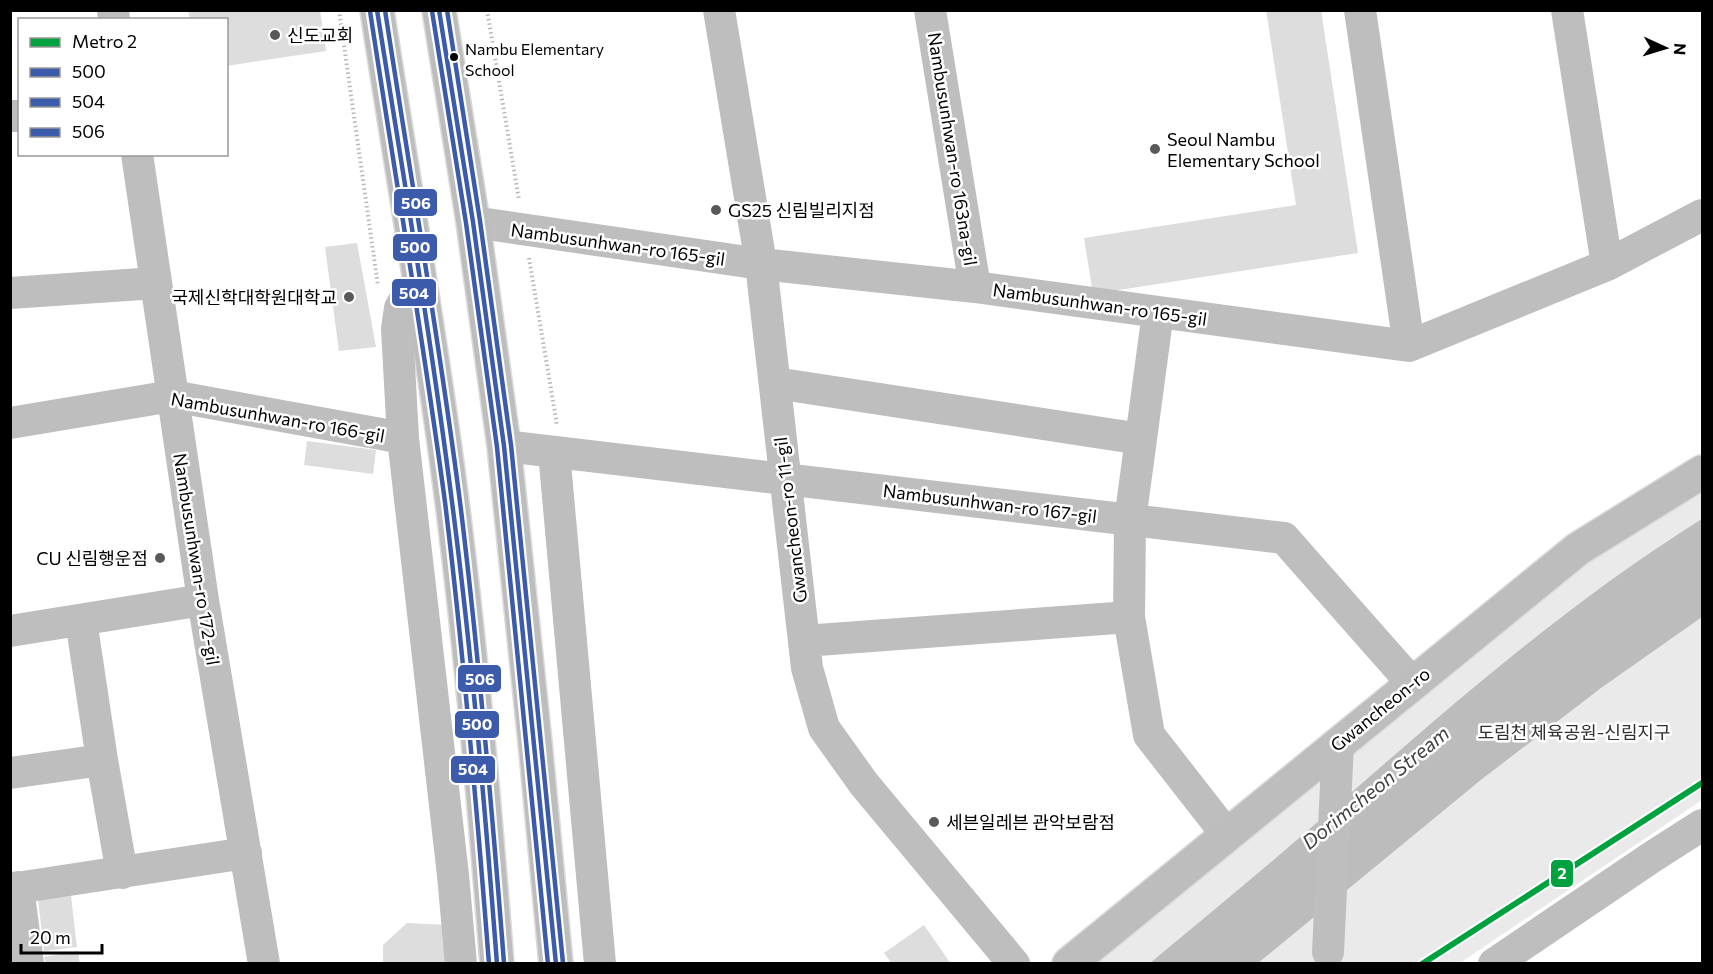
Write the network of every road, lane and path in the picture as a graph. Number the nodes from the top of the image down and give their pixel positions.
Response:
1 (377, 10) edge
2 (439, 10) edge
3 (719, 10) edge
4 (930, 10) edge
5 (1360, 10) edge
6 (1567, 10) edge
7 (137, 156) edge
8 (1702, 215) edge
9 (472, 222) junction
10 (761, 264) junction
11 (1607, 265) junction
12 (156, 283) junction
13 (420, 283) junction
14 (975, 287) junction
15 (10, 292) edge
16 (1158, 312) junction
17 (1409, 346) junction
18 (775, 383) junction
19 (172, 396) junction
20 (10, 423) edge
21 (403, 438) junction
22 (1142, 439) junction
23 (504, 446) junction
24 (554, 452) junction
25 (1702, 472) edge
26 (786, 479) junction
27 (1130, 520) junction
28 (203, 600) junction
29 (1129, 617) junction
30 (81, 620) junction
31 (10, 631) edge
32 (804, 641) junction
33 (1412, 683) junction
34 (1338, 744) junction
35 (102, 760) junction
36 (10, 773) edge
37 (1702, 825) edge
38 (1227, 835) junction
39 (246, 853) junction
40 (122, 873) junction
41 (14, 888) edge
42 (1320, 958) edge
43 (28, 963) edge
44 (264, 963) edge
45 (461, 963) edge
46 (497, 963) edge
47 (556, 963) edge
48 (600, 963) edge
49 (1014, 963) edge
50 (1070, 963) edge
51 (1494, 963) edge

1 - 13 main road
2 - 9 main road
3 - 10 street, Gwancheon-ro 11-gil
4 - 14 street, Nambusunhwan-ro 163na-gil
5 - 17 street
6 - 11 street
7 - 12 street, Nambusunhwan-ro 172-gil
8 - 11 street, Nambusunhwan-ro 165-gil
9 - 10 street, Nambusunhwan-ro 165-gil
9 - 23 main road
10 - 14 street, Nambusunhwan-ro 165-gil
10 - 18 street, Gwancheon-ro 11-gil
11 - 17 street, Nambusunhwan-ro 165-gil
12 - 15 street
12 - 19 street, Nambusunhwan-ro 172-gil
13 - 21 street
13 - 46 main road
14 - 16 street, Nambusunhwan-ro 165-gil
16 - 17 street, Nambusunhwan-ro 165-gil
16 - 22 street
18 - 22 street
18 - 26 street, Gwancheon-ro 11-gil
19 - 20 street, Nambusunhwan-ro 166-gil
19 - 21 street, Nambusunhwan-ro 166-gil
19 - 28 street, Nambusunhwan-ro 172-gil
21 - 45 street
22 - 27 street
23 - 24 street, Nambusunhwan-ro 167-gil
23 - 47 main road
24 - 26 street, Nambusunhwan-ro 167-gil
24 - 48 street
25 - 33 main road, Gwancheon-ro
26 - 27 street, Nambusunhwan-ro 167-gil
26 - 32 street, Gwancheon-ro 11-gil
27 - 29 street
27 - 33 street, Nambusunhwan-ro 167-gil
28 - 30 street
28 - 39 street, Nambusunhwan-ro 172-gil
29 - 32 street
29 - 38 street
30 - 31 street
30 - 35 street
32 - 49 street, Gwancheon-ro 11-gil
33 - 34 main road, Gwancheon-ro
34 - 38 main road, Gwancheon-ro
34 - 42 street, bridge
35 - 36 street
35 - 40 street
37 - 51 street
38 - 50 main road, Gwancheon-ro
39 - 40 street
39 - 44 street, Nambusunhwan-ro 172-gil
40 - 41 street
41 - 43 street

